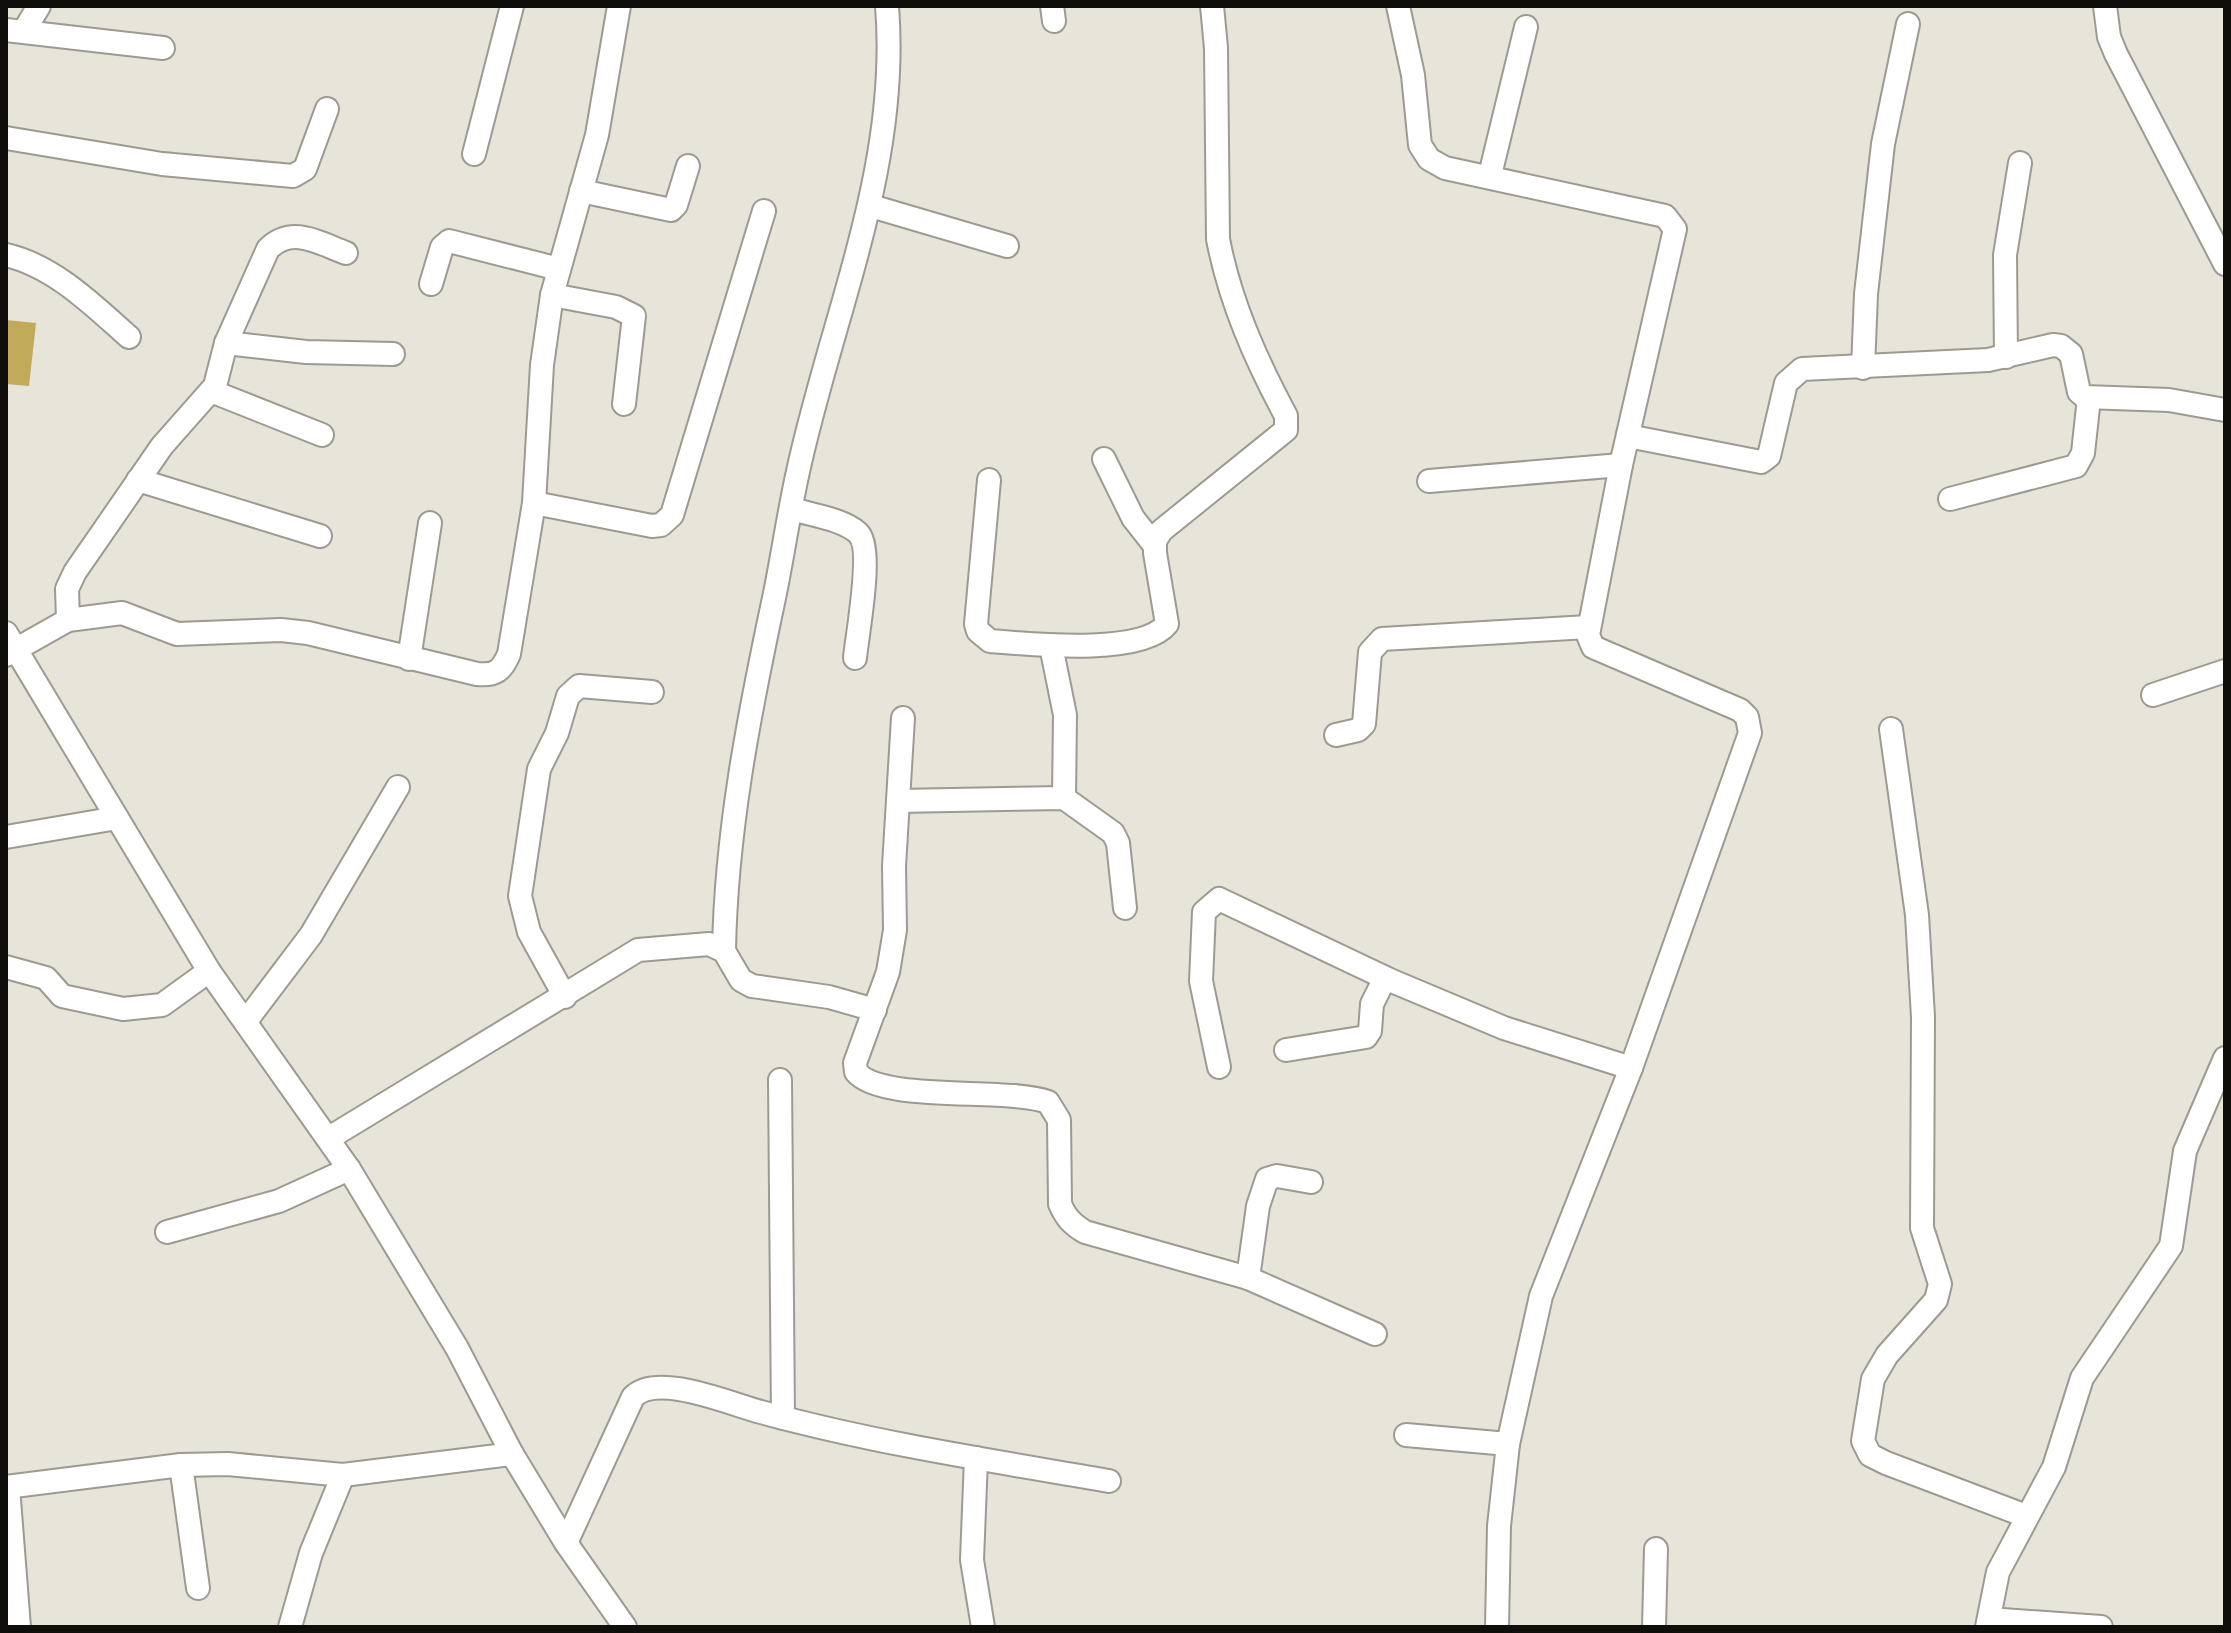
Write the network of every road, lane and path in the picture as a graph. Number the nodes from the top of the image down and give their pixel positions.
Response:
1 (39, 6) edge
2 (512, 6) edge
3 (619, 6) edge
4 (887, 6) edge
5 (1212, 6) edge
6 (1398, 6) edge
7 (2105, 6) edge
8 (1908, 24) dead end
9 (1526, 27) dead end
10 (15, 30) edge
11 (163, 48) dead end
12 (327, 109) dead end
13 (6, 138) edge
14 (474, 154) dead end
15 (2020, 163) dead end
16 (688, 166) dead end
17 (1490, 175) junction
18 (581, 191) junction
19 (871, 206) junction
20 (764, 211) dead end
21 (1007, 246) dead end
22 (346, 253) dead end
23 (6, 255) edge
24 (2225, 264) edge
25 (559, 269) junction
26 (431, 284) dead end
27 (552, 295) junction
28 (129, 337) dead end
29 (226, 343) junction
30 (393, 354) dead end
31 (2006, 357) junction
32 (1863, 368) junction
33 (211, 391) junction
34 (2089, 398) junction
35 (624, 404) dead end
36 (2225, 410) edge
37 (322, 435) dead end
38 (1628, 436) junction
39 (1104, 459) dead end
40 (1621, 465) junction
41 (138, 480) junction
42 (989, 480) dead end
43 (1429, 481) dead end
44 (1950, 499) dead end
45 (534, 503) junction
46 (792, 509) junction
47 (430, 523) dead end
48 (320, 536) dead end
49 (1155, 546) junction
50 (68, 620) junction
51 (1588, 627) junction
52 (10, 645) edge
53 (1051, 646) junction
54 (855, 658) dead end
55 (409, 659) junction
56 (2225, 671) edge
57 (652, 692) dead end
58 (2153, 695) dead end
59 (903, 718) dead end
60 (1891, 729) dead end
61 (1336, 735) dead end
62 (398, 787) dead end
63 (1064, 798) junction
64 (898, 801) junction
65 (117, 818) junction
66 (6, 837) edge
67 (1125, 908) dead end
68 (724, 951) junction
69 (6, 967) edge
70 (209, 971) junction
71 (1385, 978) junction
72 (565, 997) junction
73 (875, 1010) junction
74 (246, 1021) junction
75 (1286, 1050) dead end
76 (2225, 1058) edge
77 (1219, 1067) dead end
78 (1631, 1068) junction
79 (780, 1080) dead end
80 (329, 1138) junction
81 (349, 1169) junction
82 (1311, 1182) dead end
83 (167, 1232) dead end
84 (1248, 1278) junction
85 (1375, 1334) dead end
86 (783, 1418) junction
87 (1406, 1435) dead end
88 (1508, 1444) junction
89 (512, 1454) junction
90 (976, 1458) junction
91 (181, 1465) junction
92 (343, 1475) junction
93 (1109, 1481) dead end
94 (7, 1487) edge
95 (2026, 1516) junction
96 (566, 1543) junction
97 (1656, 1549) dead end
98 (198, 1588) dead end
99 (1988, 1623) edge
100 (19, 1627) edge
101 (290, 1627) edge
102 (625, 1627) edge
103 (983, 1627) edge
104 (1497, 1627) edge
105 (1654, 1627) edge
106 (2101, 1627) edge

1 - 10 street
2 - 14 street
3 - 18 street
4 - 19 street
5 - 49 street
6 - 17 street
7 - 24 street
8 - 32 street
9 - 17 street
10 - 11 street
12 - 13 street
15 - 31 street
16 - 18 street
17 - 38 street
18 - 25 street
19 - 21 street
19 - 46 street
20 - 45 street
22 - 29 street
23 - 28 street
25 - 26 street
25 - 27 street
27 - 35 street
27 - 45 street
29 - 30 street
29 - 33 street
31 - 32 street
31 - 34 street
32 - 38 street
33 - 37 street
33 - 41 street
34 - 36 street
34 - 44 street
38 - 40 street
39 - 49 street
40 - 43 street
40 - 51 street
41 - 48 street
41 - 50 street
42 - 53 street
45 - 55 street
46 - 54 street
46 - 68 street
47 - 55 street
49 - 53 street
50 - 52 street
50 - 55 street
51 - 61 street
51 - 78 street
52 - 65 street
53 - 63 street
56 - 58 street
57 - 72 street
59 - 64 street
60 - 95 street
62 - 74 street
63 - 64 street
63 - 67 street
64 - 73 street
65 - 66 street
65 - 70 street
68 - 72 street
68 - 73 street
69 - 70 street
70 - 74 street
71 - 75 street
71 - 77 street
71 - 78 street
72 - 80 street
73 - 84 street
74 - 80 street
76 - 95 street
78 - 88 street
79 - 86 street
80 - 81 street
81 - 83 street
81 - 89 street
82 - 84 street
84 - 85 street
86 - 90 street
86 - 96 street
87 - 88 street
88 - 104 street
89 - 92 street
89 - 96 street
90 - 93 street
90 - 103 street
91 - 92 street
91 - 94 street
91 - 98 street
92 - 101 street
94 - 100 street
95 - 99 street
96 - 102 street
97 - 105 street
99 - 106 street

